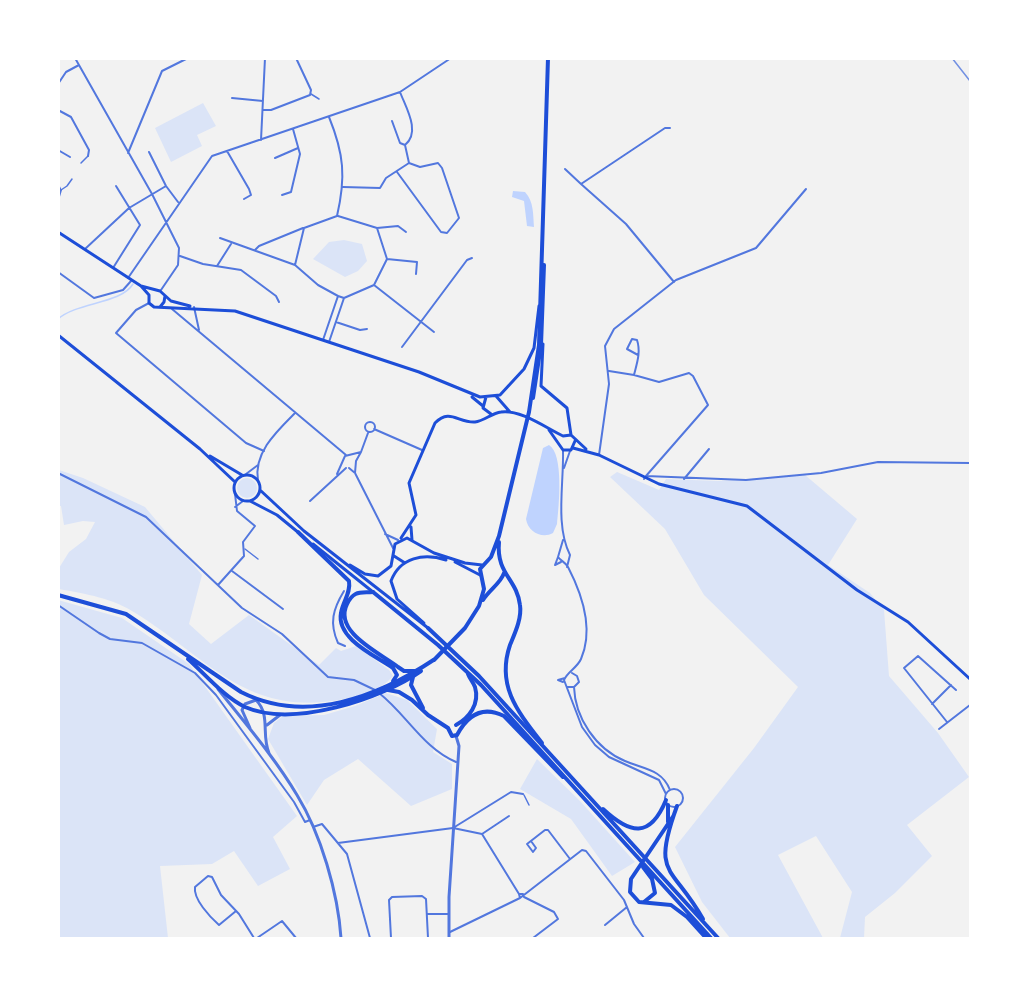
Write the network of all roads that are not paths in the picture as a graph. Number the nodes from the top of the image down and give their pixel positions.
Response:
1 (75, 58) edge
2 (188, 58) edge
3 (265, 58) edge
4 (296, 58) edge
5 (451, 58) edge
6 (548, 58) edge
7 (79, 65) junction
8 (58, 84) edge
9 (400, 92) junction
10 (311, 93) junction
11 (232, 98) dead end
12 (319, 99) dead end
13 (263, 101) junction
14 (58, 110) edge
15 (264, 110) junction
16 (328, 116) junction
17 (392, 121) dead end
18 (670, 128) dead end
19 (292, 129) junction
20 (261, 140) junction
21 (405, 145) junction
22 (298, 148) junction
23 (58, 150) edge
24 (227, 151) junction
25 (149, 152) dead end
26 (128, 153) junction
27 (88, 156) joint
28 (70, 157) dead end
29 (275, 158) dead end
30 (409, 163) junction
31 (81, 164) dead end
32 (565, 169) dead end
33 (397, 172) junction
34 (72, 179) dead end
35 (58, 184) edge
36 (581, 184) junction
37 (116, 186) dead end
38 (166, 186) junction
39 (343, 188) junction
40 (806, 189) dead end
41 (61, 190) junction
42 (152, 194) junction
43 (282, 195) dead end
44 (244, 199) dead end
45 (58, 200) edge
46 (178, 202) junction
47 (129, 208) junction
48 (337, 216) junction
49 (544, 216) junction
50 (166, 221) junction
51 (304, 228) junction
52 (377, 228) junction
53 (406, 232) dead end
54 (60, 234) edge
55 (220, 238) dead end
56 (231, 244) junction
57 (85, 249) junction
58 (255, 250) junction
59 (180, 256) junction
60 (472, 258) dead end
61 (387, 259) junction
62 (295, 265) junction
63 (217, 266) junction
64 (113, 268) junction
65 (58, 272) edge
66 (416, 274) dead end
67 (542, 276) junction
68 (130, 279) junction
69 (674, 282) junction
70 (374, 285) junction
71 (141, 286) junction
72 (153, 290) junction
73 (160, 291) junction
74 (149, 295) junction
75 (165, 296) junction
76 (338, 296) junction
77 (344, 298) junction
78 (279, 302) dead end
79 (149, 303) junction
80 (160, 307) junction
81 (194, 307) junction
82 (171, 308) junction
83 (204, 308) junction
84 (197, 319) junction
85 (336, 322) junction
86 (421, 322) junction
87 (543, 324) junction
88 (367, 329) dead end
89 (434, 332) dead end
90 (201, 333) junction
91 (58, 335) edge
92 (323, 340) junction
93 (329, 342) junction
94 (402, 347) dead end
95 (638, 355) junction
96 (609, 371) junction
97 (634, 375) junction
98 (468, 394) junction
99 (496, 396) junction
100 (486, 397) junction
101 (502, 404) junction
102 (483, 407) junction
103 (604, 410) junction
104 (529, 411) junction
105 (610, 411) dead end
106 (499, 412) junction
107 (510, 412) junction
108 (295, 413) junction
109 (492, 414) junction
110 (480, 421) junction
111 (374, 429) junction
112 (548, 429) junction
113 (369, 432) junction
114 (571, 435) junction
115 (563, 436) junction
116 (575, 441) junction
117 (559, 443) junction
118 (200, 449) junction
119 (572, 449) junction
120 (709, 449) dead end
121 (422, 450) junction
122 (563, 450) junction
123 (587, 450) junction
124 (264, 451) junction
125 (361, 452) junction
126 (352, 455) junction
127 (599, 455) junction
128 (345, 456) junction
129 (343, 463) junction
130 (356, 463) junction
131 (970, 463) edge
132 (258, 465) junction
133 (348, 468) junction
134 (563, 471) junction
135 (58, 473) edge
136 (355, 473) junction
137 (337, 474) junction
138 (244, 475) junction
139 (645, 478) junction
140 (684, 479) junction
141 (258, 481) junction
142 (235, 482) junction
143 (260, 490) junction
144 (235, 494) junction
145 (243, 501) junction
146 (250, 501) junction
147 (310, 501) dead end
148 (235, 507) junction
149 (411, 528) junction
150 (298, 532) junction
151 (383, 532) junction
152 (499, 536) junction
153 (400, 539) junction
154 (412, 540) junction
155 (417, 545) junction
156 (324, 547) junction
157 (393, 548) junction
158 (245, 549) junction
159 (563, 550) junction
160 (394, 556) junction
161 (558, 557) junction
162 (415, 558) junction
163 (258, 559) dead end
164 (488, 561) junction
165 (564, 561) junction
166 (405, 563) junction
167 (500, 564) junction
168 (483, 565) junction
169 (232, 571) junction
170 (504, 573) junction
171 (481, 577) junction
172 (494, 584) junction
173 (218, 585) junction
174 (344, 591) dead end
175 (374, 592) junction
176 (58, 595) edge
177 (58, 604) edge
178 (479, 606) junction
179 (283, 609) dead end
180 (428, 628) junction
181 (353, 638) junction
182 (172, 646) junction
183 (345, 646) junction
184 (435, 659) junction
185 (196, 666) junction
186 (576, 668) junction
187 (418, 670) junction
188 (468, 673) junction
189 (570, 673) junction
190 (414, 676) junction
191 (577, 676) junction
192 (565, 678) junction
193 (970, 679) edge
194 (393, 683) junction
195 (564, 683) junction
196 (951, 685) junction
197 (567, 687) junction
198 (574, 687) junction
199 (382, 690) junction
200 (956, 690) dead end
201 (370, 694) junction
202 (256, 700) junction
203 (932, 704) junction
204 (970, 705) edge
205 (244, 706) junction
206 (263, 711) junction
207 (285, 712) junction
208 (428, 715) junction
209 (947, 722) junction
210 (266, 727) junction
211 (458, 727) junction
212 (448, 728) junction
213 (939, 729) dead end
214 (251, 733) junction
215 (456, 736) junction
216 (272, 759) junction
217 (456, 762) junction
218 (558, 763) junction
219 (567, 781) junction
220 (670, 790) junction
221 (523, 794) joint
222 (666, 797) junction
223 (595, 804) junction
224 (529, 805) dead end
225 (668, 805) junction
226 (677, 806) junction
227 (674, 815) junction
228 (509, 816) dead end
229 (310, 820) junction
230 (668, 822) junction
231 (313, 826) junction
232 (453, 828) junction
233 (482, 834) junction
234 (531, 841) dead end
235 (622, 841) junction
236 (338, 843) junction
237 (570, 859) junction
238 (522, 896) junction
239 (644, 902) junction
240 (627, 907) junction
241 (236, 911) junction
242 (427, 914) junction
243 (449, 914) junction
244 (605, 925) dead end
245 (708, 928) junction
246 (449, 933) junction
247 (256, 939) edge
248 (296, 939) edge
249 (341, 939) edge
250 (370, 939) edge
251 (391, 939) edge
252 (428, 939) edge
253 (449, 939) edge
254 (533, 939) edge
255 (644, 939) edge
256 (709, 939) edge
257 (718, 939) edge

1 - 7 street
2 - 26 street
3 - 13 street
4 - 10 street
5 - 9 street
6 - 49 main road
7 - 8 street
7 - 26 street
9 - 16 street
9 - 21 street
10 - 12 lane
10 - 15 street
11 - 13 street
13 - 15 street
14 - 27 street
15 - 20 street
16 - 19 street
16 - 39 street
17 - 21 street
18 - 36 street
19 - 20 street
19 - 22 street
20 - 24 street
21 - 30 street
22 - 29 street
22 - 43 street
23 - 28 street
24 - 44 street
24 - 46 street
25 - 38 street
26 - 42 street
27 - 31 lane
30 - 33 street
30 - 33 street
32 - 36 street
33 - 39 street
34 - 41 lane
35 - 41 lane
36 - 69 street
37 - 47 street
38 - 42 street
38 - 46 street
39 - 48 street
40 - 69 street
41 - 45 street
42 - 47 street
42 - 50 street
46 - 50 street
47 - 57 street
47 - 64 street
48 - 51 street
48 - 52 street
49 - 67 main road
49 - 87 main road
50 - 59 street
50 - 68 street
51 - 58 street
51 - 62 street
52 - 53 street
52 - 61 street
54 - 57 main road
55 - 56 street
56 - 58 street
56 - 63 street
57 - 64 main road
58 - 62 street
59 - 63 street
59 - 73 street
60 - 86 street
61 - 66 street
61 - 70 street
62 - 76 street
63 - 78 street
64 - 68 main road
65 - 68 street
67 - 99 main road
67 - 104 main road
68 - 71 main road
69 - 96 street
70 - 77 street
70 - 86 street
71 - 72 main road
71 - 74 main road
72 - 73 main road
72 - 74 main road
73 - 75 main road
74 - 79 main road
75 - 80 main road
75 - 81 main road
76 - 77 street
76 - 92 street
77 - 85 street
79 - 80 main road
79 - 124 street
80 - 82 main road
81 - 82 main road
81 - 83 main road
81 - 84 street
82 - 90 street
83 - 84 street
83 - 92 main road
84 - 90 street
85 - 88 street
85 - 93 street
86 - 89 street
86 - 94 street
87 - 104 main road
87 - 114 main road
90 - 108 street
91 - 118 main road
92 - 93 main road
93 - 98 main road
95 - 95 street
95 - 97 street
96 - 97 street
96 - 103 street
97 - 139 street
98 - 100 main road
98 - 102 main road
99 - 100 main road
99 - 101 main road
100 - 102 main road
101 - 106 main road
101 - 107 main road
102 - 109 main road
102 - 110 main road
103 - 105 street
103 - 127 street
104 - 152 main road
106 - 107 main road
106 - 109 main road
107 - 112 main road
108 - 124 street
108 - 128 street
109 - 110 main road
110 - 121 main road
111 - 113 street
111 - 113 street
111 - 121 street
112 - 115 main road
112 - 117 main road
113 - 125 street
114 - 115 main road
114 - 116 main road
115 - 117 main road
116 - 119 main road
116 - 123 main road
117 - 122 main road
118 - 138 main road
118 - 142 main road
119 - 122 main road
119 - 123 main road
119 - 134 street
120 - 140 street
121 - 149 main road
122 - 134 street
123 - 127 main road
124 - 132 street
125 - 126 street
125 - 130 street
126 - 128 street
126 - 130 street
127 - 139 main road
128 - 129 street
129 - 133 street
129 - 137 street
130 - 133 street
130 - 136 street
131 - 140 street
132 - 138 street
132 - 141 street
133 - 136 street
133 - 137 street
134 - 159 street
135 - 173 street
136 - 151 street
137 - 147 street
138 - 141 main road
138 - 142 main road
139 - 140 street
139 - 193 main road
141 - 143 main road
142 - 144 main road
143 - 146 main road
143 - 156 main road
144 - 145 main road
144 - 148 street
145 - 146 main road
145 - 148 street
146 - 150 main road
148 - 158 street
149 - 153 main road
149 - 154 main road
150 - 175 main road
150 - 181 main road
151 - 153 street
151 - 157 street
152 - 164 main road
152 - 167 main road
153 - 154 main road
153 - 157 main road
154 - 155 main road
155 - 162 main road
155 - 168 main road
156 - 160 main road
156 - 180 main road
157 - 160 main road
158 - 163 lane
158 - 169 street
159 - 161 street
159 - 165 street
160 - 166 main road
161 - 165 street
161 - 165 street
162 - 166 main road
162 - 171 main road
164 - 167 main road
164 - 168 main road
165 - 186 street
166 - 180 main road
167 - 170 main road
168 - 171 main road
169 - 173 street
169 - 179 street
170 - 172 main road
170 - 218 main road
171 - 172 main road
171 - 178 main road
172 - 178 main road
173 - 217 street
174 - 183 street
175 - 181 main road
175 - 188 main road
176 - 182 main road
177 - 229 street
178 - 184 main road
180 - 218 main road
181 - 183 street
181 - 183 street
181 - 187 main road
181 - 194 main road
182 - 185 main road
182 - 202 main road
184 - 187 main road
184 - 190 main road
185 - 205 main road
185 - 214 street
186 - 189 street
186 - 191 street
187 - 194 main road
188 - 211 main road
188 - 219 main road
189 - 191 street
189 - 192 street
190 - 199 main road
190 - 208 main road
191 - 198 street
192 - 195 street
192 - 195 street
194 - 199 main road
195 - 197 street
196 - 200 street
196 - 203 street
196 - 203 street
197 - 198 street
197 - 222 street
198 - 220 street
199 - 201 main road
199 - 208 main road
201 - 202 main road
201 - 207 main road
202 - 205 street
202 - 206 street
203 - 209 street
204 - 209 street
205 - 206 main road
205 - 214 street
206 - 207 main road
206 - 210 street
207 - 210 street
208 - 212 main road
209 - 213 street
210 - 216 street
211 - 212 main road
211 - 215 main road
211 - 219 main road
212 - 215 main road
214 - 216 street
215 - 217 street
216 - 229 street
217 - 232 street
218 - 223 main road
219 - 235 main road
220 - 222 street
220 - 226 street
221 - 224 lane
221 - 232 street
222 - 223 main road
222 - 225 street
223 - 245 main road
225 - 226 street
225 - 230 main road
226 - 227 main road
227 - 230 main road
227 - 245 main road
228 - 233 street
229 - 231 street
230 - 239 main road
231 - 236 street
231 - 249 street
232 - 233 street
232 - 236 street
232 - 243 street
233 - 238 street
234 - 237 street
235 - 239 main road
235 - 256 main road
236 - 250 street
237 - 238 street
237 - 240 street
238 - 246 street
238 - 254 street
239 - 256 main road
240 - 244 street
240 - 255 street
241 - 241 street
241 - 247 street
242 - 243 street
242 - 251 street
242 - 252 street
243 - 246 street
245 - 257 main road
246 - 253 street
247 - 248 street

